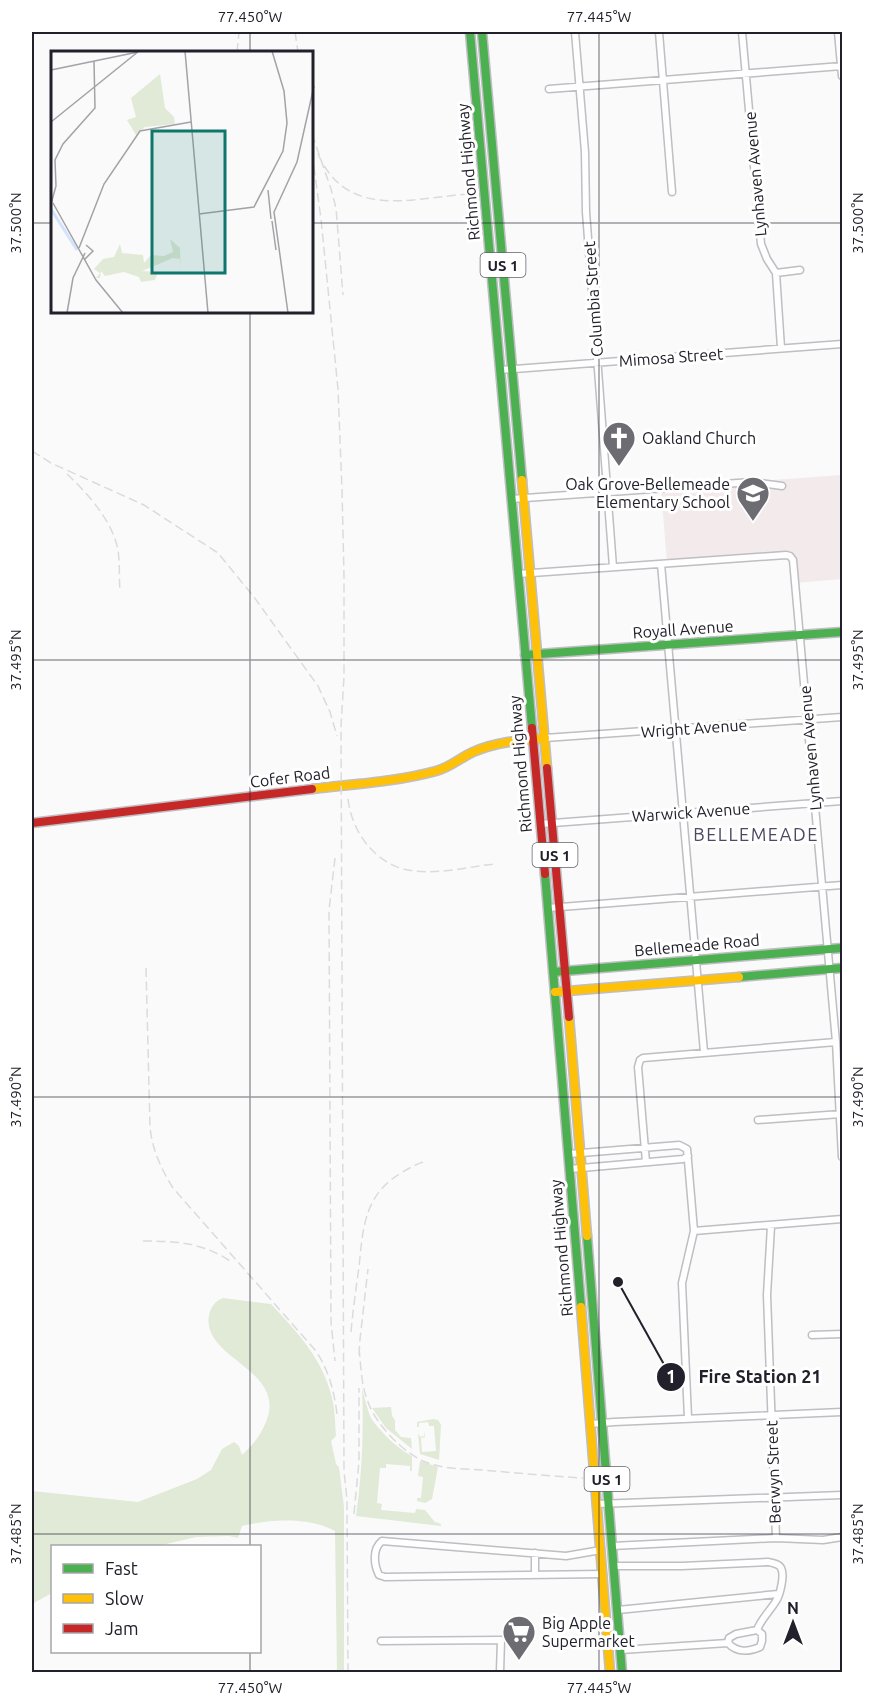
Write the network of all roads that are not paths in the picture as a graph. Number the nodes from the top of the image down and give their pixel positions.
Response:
1 (470, 32) edge
2 (482, 32) edge
3 (575, 32) edge
4 (659, 32) edge
5 (742, 32) edge
6 (838, 32) edge
7 (842, 66) edge
8 (746, 74) junction
9 (843, 76) edge
10 (663, 80) junction
11 (580, 87) junction
12 (549, 90) dead end
13 (672, 192) dead end
14 (800, 270) dead end
15 (776, 273) junction
16 (843, 344) edge
17 (782, 348) junction
18 (598, 363) junction
19 (512, 369) junction
20 (500, 370) junction
21 (782, 486) dead end
22 (608, 492) junction
23 (523, 498) junction
24 (511, 499) junction
25 (662, 564) junction
26 (614, 567) junction
27 (530, 573) junction
28 (518, 574) junction
29 (843, 632) edge
30 (800, 635) junction
31 (669, 645) junction
32 (537, 654) junction
33 (525, 655) junction
34 (843, 717) edge
35 (808, 719) junction
36 (675, 729) junction
37 (544, 738) junction
38 (532, 739) junction
39 (843, 801) edge
40 (815, 803) junction
41 (683, 813) junction
42 (32, 822) edge
43 (552, 823) junction
44 (540, 824) junction
45 (843, 885) edge
46 (822, 886) junction
47 (691, 896) junction
48 (559, 907) junction
49 (548, 908) junction
50 (843, 948) edge
51 (828, 950) junction
52 (697, 961) junction
53 (843, 968) edge
54 (830, 969) junction
55 (566, 971) junction
56 (554, 972) junction
57 (698, 980) junction
58 (567, 991) junction
59 (555, 992) junction
60 (836, 1042) junction
61 (704, 1052) junction
62 (841, 1114) junction
63 (758, 1120) dead end
64 (645, 1148) junction
65 (580, 1153) junction
66 (569, 1154) junction
67 (687, 1156) junction
68 (843, 1157) edge
69 (646, 1162) junction
70 (582, 1168) junction
71 (570, 1169) junction
72 (843, 1220) edge
73 (771, 1226) junction
74 (694, 1231) junction
75 (843, 1334) edge
76 (812, 1335) dead end
77 (843, 1412) edge
78 (771, 1414) junction
79 (688, 1418) junction
80 (602, 1423) junction
81 (591, 1424) junction
82 (843, 1495) edge
83 (774, 1496) junction
84 (609, 1503) junction
85 (597, 1504) junction
86 (843, 1537) edge
87 (776, 1538) junction
88 (612, 1546) junction
89 (601, 1550) junction
90 (535, 1553) junction
91 (614, 1566) junction
92 (603, 1574) junction
93 (535, 1575) junction
94 (778, 1594) junction
95 (618, 1610) junction
96 (757, 1630) junction
97 (381, 1641) dead end
98 (728, 1644) junction
99 (621, 1650) junction
100 (500, 1672) edge
101 (610, 1672) edge
102 (622, 1672) edge

1 - 20 main road, Richmond Highway / US 1
2 - 19 main road, Richmond Highway / US 1
3 - 11 street, Columbia Street
4 - 10 street
5 - 8 street, Lynhaven Avenue
6 - 7 street
7 - 8 street
7 - 9 street
8 - 10 street
8 - 15 street, Lynhaven Avenue
10 - 11 street
10 - 13 street
11 - 12 street
11 - 18 street, Columbia Street
14 - 15 street
15 - 17 street, Lynhaven Avenue
16 - 17 street, Mimosa Street
17 - 18 street, Mimosa Street
18 - 19 street, Mimosa Street
18 - 22 street, Columbia Street
19 - 20 street, Mimosa Street
19 - 23 main road, Richmond Highway / US 1
20 - 24 main road, Richmond Highway / US 1
21 - 22 street
22 - 23 street
22 - 26 street, Columbia Street
23 - 24 street
23 - 27 main road, Richmond Highway / US 1
24 - 28 main road, Richmond Highway / US 1
25 - 26 street
25 - 30 street, Lynhaven Avenue
25 - 31 street
26 - 27 street
27 - 28 street
27 - 32 main road, Richmond Highway / US 1
28 - 33 main road, Richmond Highway / US 1
29 - 30 main road, Royall Avenue
30 - 31 main road, Royall Avenue
30 - 35 street, Lynhaven Avenue
31 - 32 main road, Royall Avenue
31 - 36 street
32 - 33 main road, Royall Avenue
32 - 37 main road, Richmond Highway / US 1
33 - 38 main road, Richmond Highway / US 1
34 - 35 street, Wright Avenue
35 - 36 street, Wright Avenue
35 - 40 street, Lynhaven Avenue
36 - 37 street, Wright Avenue
36 - 41 street
37 - 38 main road, Cofer Road
37 - 43 main road, Richmond Highway / US 1
38 - 42 main road, Cofer Road
38 - 44 main road, Richmond Highway / US 1
39 - 40 street, Warwick Avenue
40 - 41 street, Warwick Avenue
40 - 46 street, Lynhaven Avenue
41 - 43 street, Warwick Avenue
41 - 47 street
43 - 44 street, Warwick Avenue
43 - 48 main road, Richmond Highway / US 1
44 - 49 main road, Richmond Highway / US 1
45 - 46 street
46 - 47 street
46 - 51 street, Lynhaven Avenue
47 - 48 street
47 - 52 street
48 - 49 street
48 - 55 main road, Richmond Highway / US 1
49 - 56 main road, Richmond Highway / US 1
50 - 51 main road, Bellemeade Road
51 - 52 main road, Bellemeade Road
51 - 54 street, Lynhaven Avenue
52 - 55 main road, Bellemeade Road
52 - 57 street
53 - 54 main road
54 - 57 main road
54 - 60 street, Lynhaven Avenue
55 - 56 main road, Bellemeade Road
55 - 58 main road, Richmond Highway / US 1
56 - 59 main road, Richmond Highway / US 1
57 - 58 main road
57 - 61 street
58 - 59 main road
58 - 65 main road, Richmond Highway / US 1
59 - 66 main road, Richmond Highway / US 1
60 - 61 street
60 - 62 street, Lynhaven Avenue
61 - 64 street
62 - 63 street
62 - 68 street, Lynhaven Avenue
64 - 65 street
64 - 67 street
64 - 69 street
65 - 66 street
65 - 70 main road, Richmond Highway / US 1
66 - 71 main road, Richmond Highway / US 1
67 - 69 street
67 - 74 street
69 - 70 street
70 - 71 street
70 - 80 main road, Richmond Highway / US 1
71 - 81 main road, Richmond Highway / US 1
72 - 73 street
73 - 74 street
73 - 78 street, Berwyn Street
74 - 79 street
75 - 76 street
77 - 78 street
78 - 79 street
78 - 83 street, Berwyn Street
79 - 80 street
80 - 81 street
80 - 84 main road, Richmond Highway / US 1
81 - 85 main road, Richmond Highway / US 1
82 - 83 street
83 - 84 street
83 - 87 street, Berwyn Street
84 - 85 street
84 - 88 main road, Richmond Highway / US 1
85 - 89 main road, Richmond Highway / US 1
86 - 87 street
87 - 88 street
88 - 91 main road, Richmond Highway / US 1
89 - 90 street
89 - 92 main road, Richmond Highway / US 1
90 - 93 street
90 - 93 street
91 - 94 street
91 - 95 main road, Richmond Highway / US 1
92 - 93 street
92 - 101 main road, Richmond Highway / US 1
94 - 95 street
94 - 96 street
95 - 99 main road, Richmond Highway / US 1
96 - 98 street
96 - 98 street
97 - 100 street
98 - 99 street
99 - 102 main road, Richmond Highway / US 1

